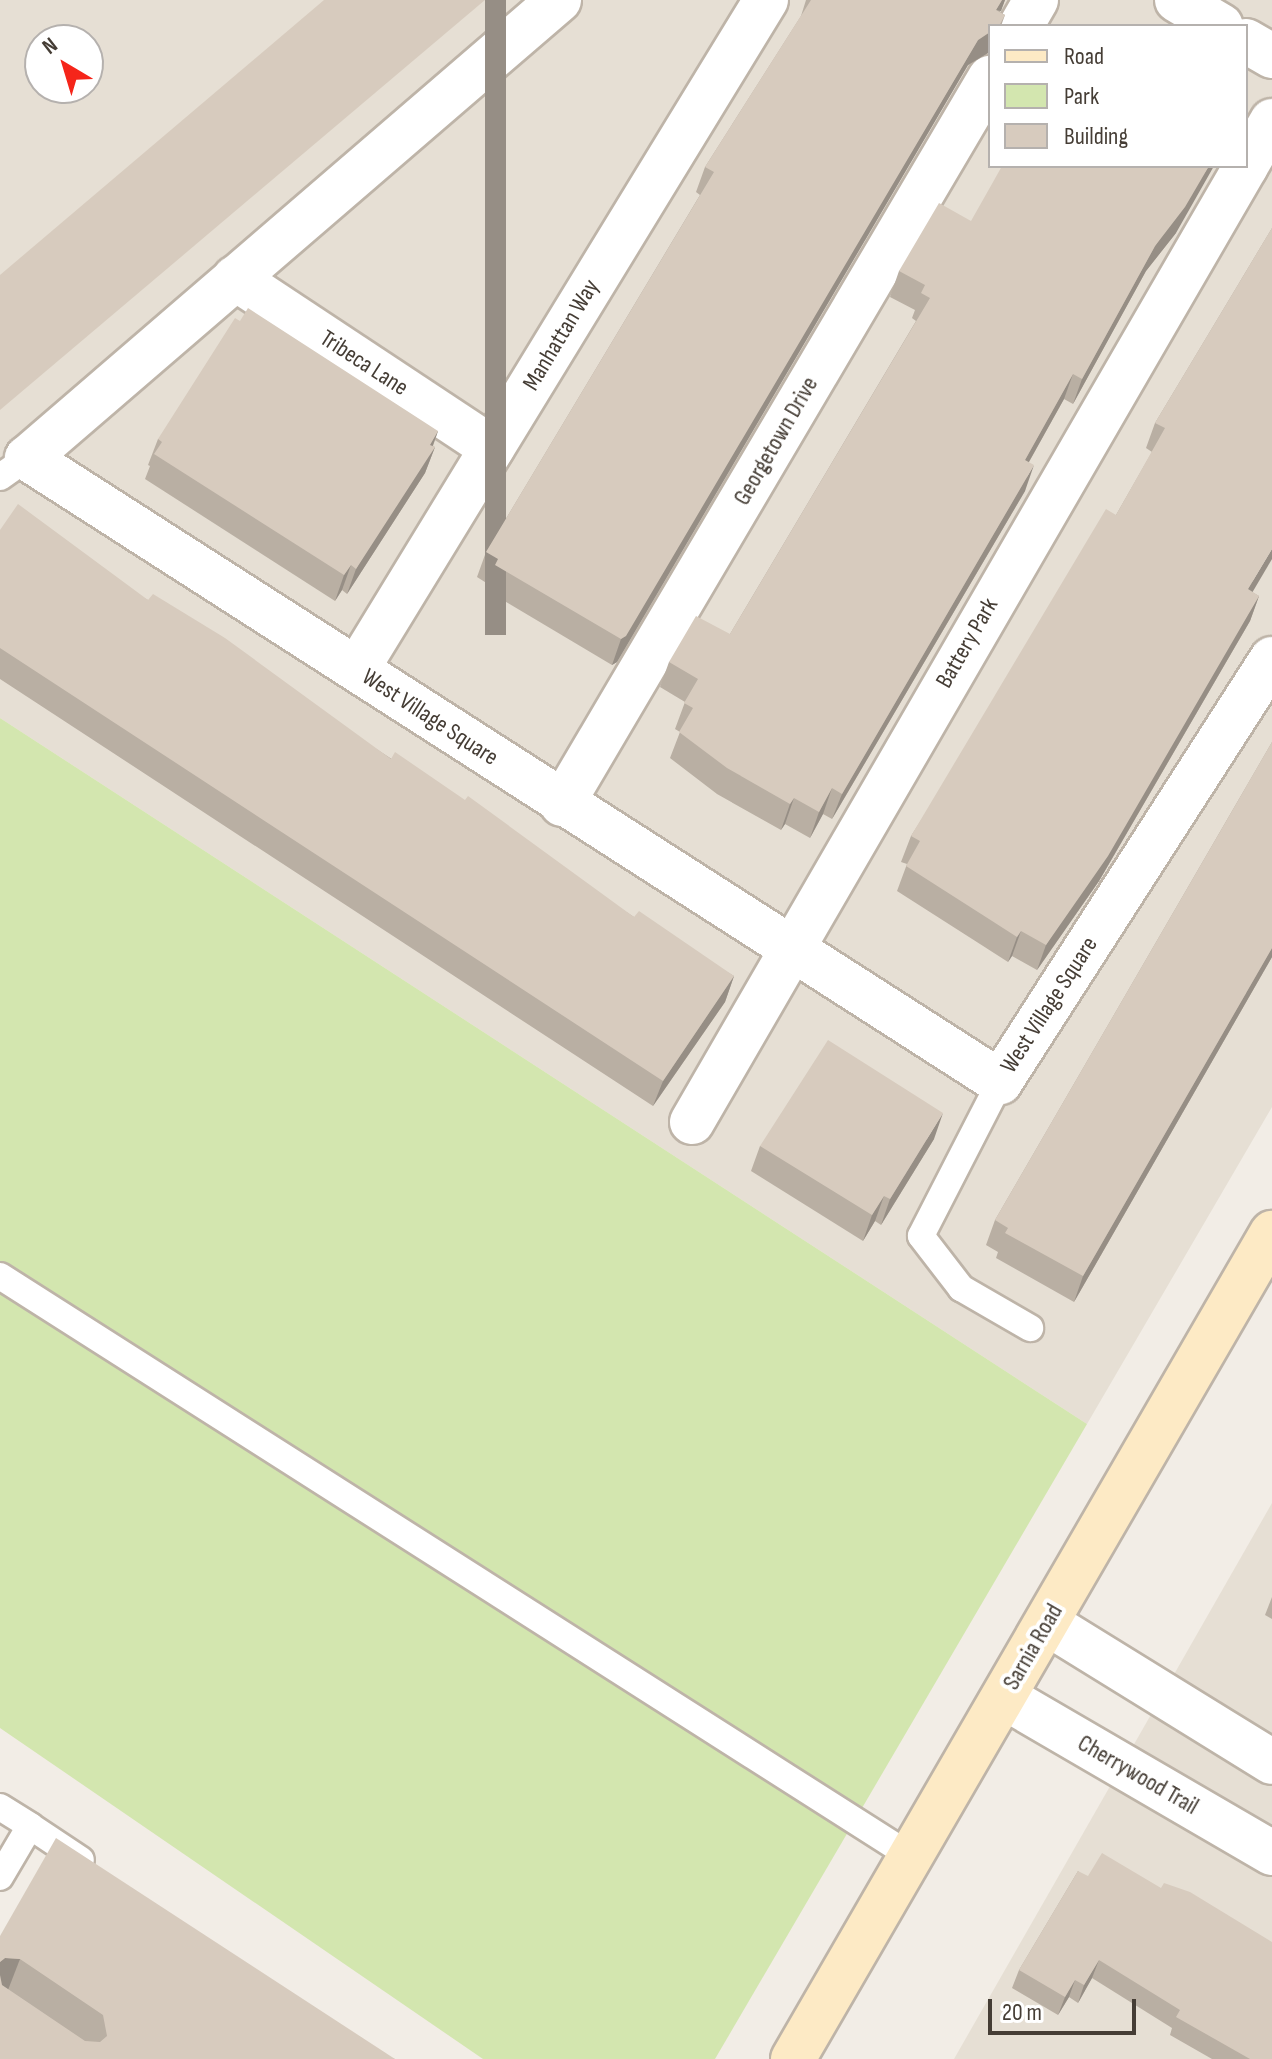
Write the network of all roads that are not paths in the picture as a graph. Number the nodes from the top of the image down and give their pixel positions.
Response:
1 (559, 0) edge
2 (766, 0) edge
3 (1036, 0) edge
4 (1177, 0) edge
5 (1022, 24) edge
6 (1218, 24) edge
7 (1248, 42) edge
8 (1272, 56) edge
9 (988, 81) edge
10 (1272, 121) edge
11 (1248, 163) edge
12 (1245, 168) edge
13 (235, 278) junction
14 (492, 448) junction
15 (14, 467) edge
16 (1272, 659) edge
17 (357, 669) junction
18 (562, 804) junction
19 (788, 948) junction
20 (1000, 1082) junction
21 (692, 1122) dead end
22 (1272, 1233) edge
23 (0, 1276) edge
24 (1030, 1328) dead end
25 (1047, 1623) junction
26 (1004, 1697) junction
27 (1272, 1762) edge
28 (0, 1807) edge
29 (30, 1826) junction
30 (1272, 1853) edge
31 (912, 1857) junction
32 (0, 1877) edge
33 (108, 1878) edge
34 (793, 2059) edge

1 - 13 street, West Village Square
2 - 14 street, Manhattan Way
3 - 5 street
4 - 6 street
7 - 8 street
9 - 18 street, Georgetown Drive
10 - 11 street, Battery Park
12 - 19 street, Battery Park
13 - 14 street, Tribeca Lane
13 - 15 street, West Village Square
14 - 17 street, Manhattan Way
15 - 17 street, West Village Square
16 - 20 street, West Village Square
17 - 18 street, West Village Square
18 - 19 street, West Village Square
19 - 20 street, West Village Square
19 - 21 street, Battery Park
20 - 24 lane
22 - 25 main road, Sarnia Road
23 - 31 lane
25 - 26 main road, Sarnia Road
25 - 27 street
26 - 30 street, Cherrywood Trail
26 - 31 main road, Sarnia Road
28 - 29 lane
29 - 32 lane
29 - 33 lane
31 - 34 main road, Sarnia Road

